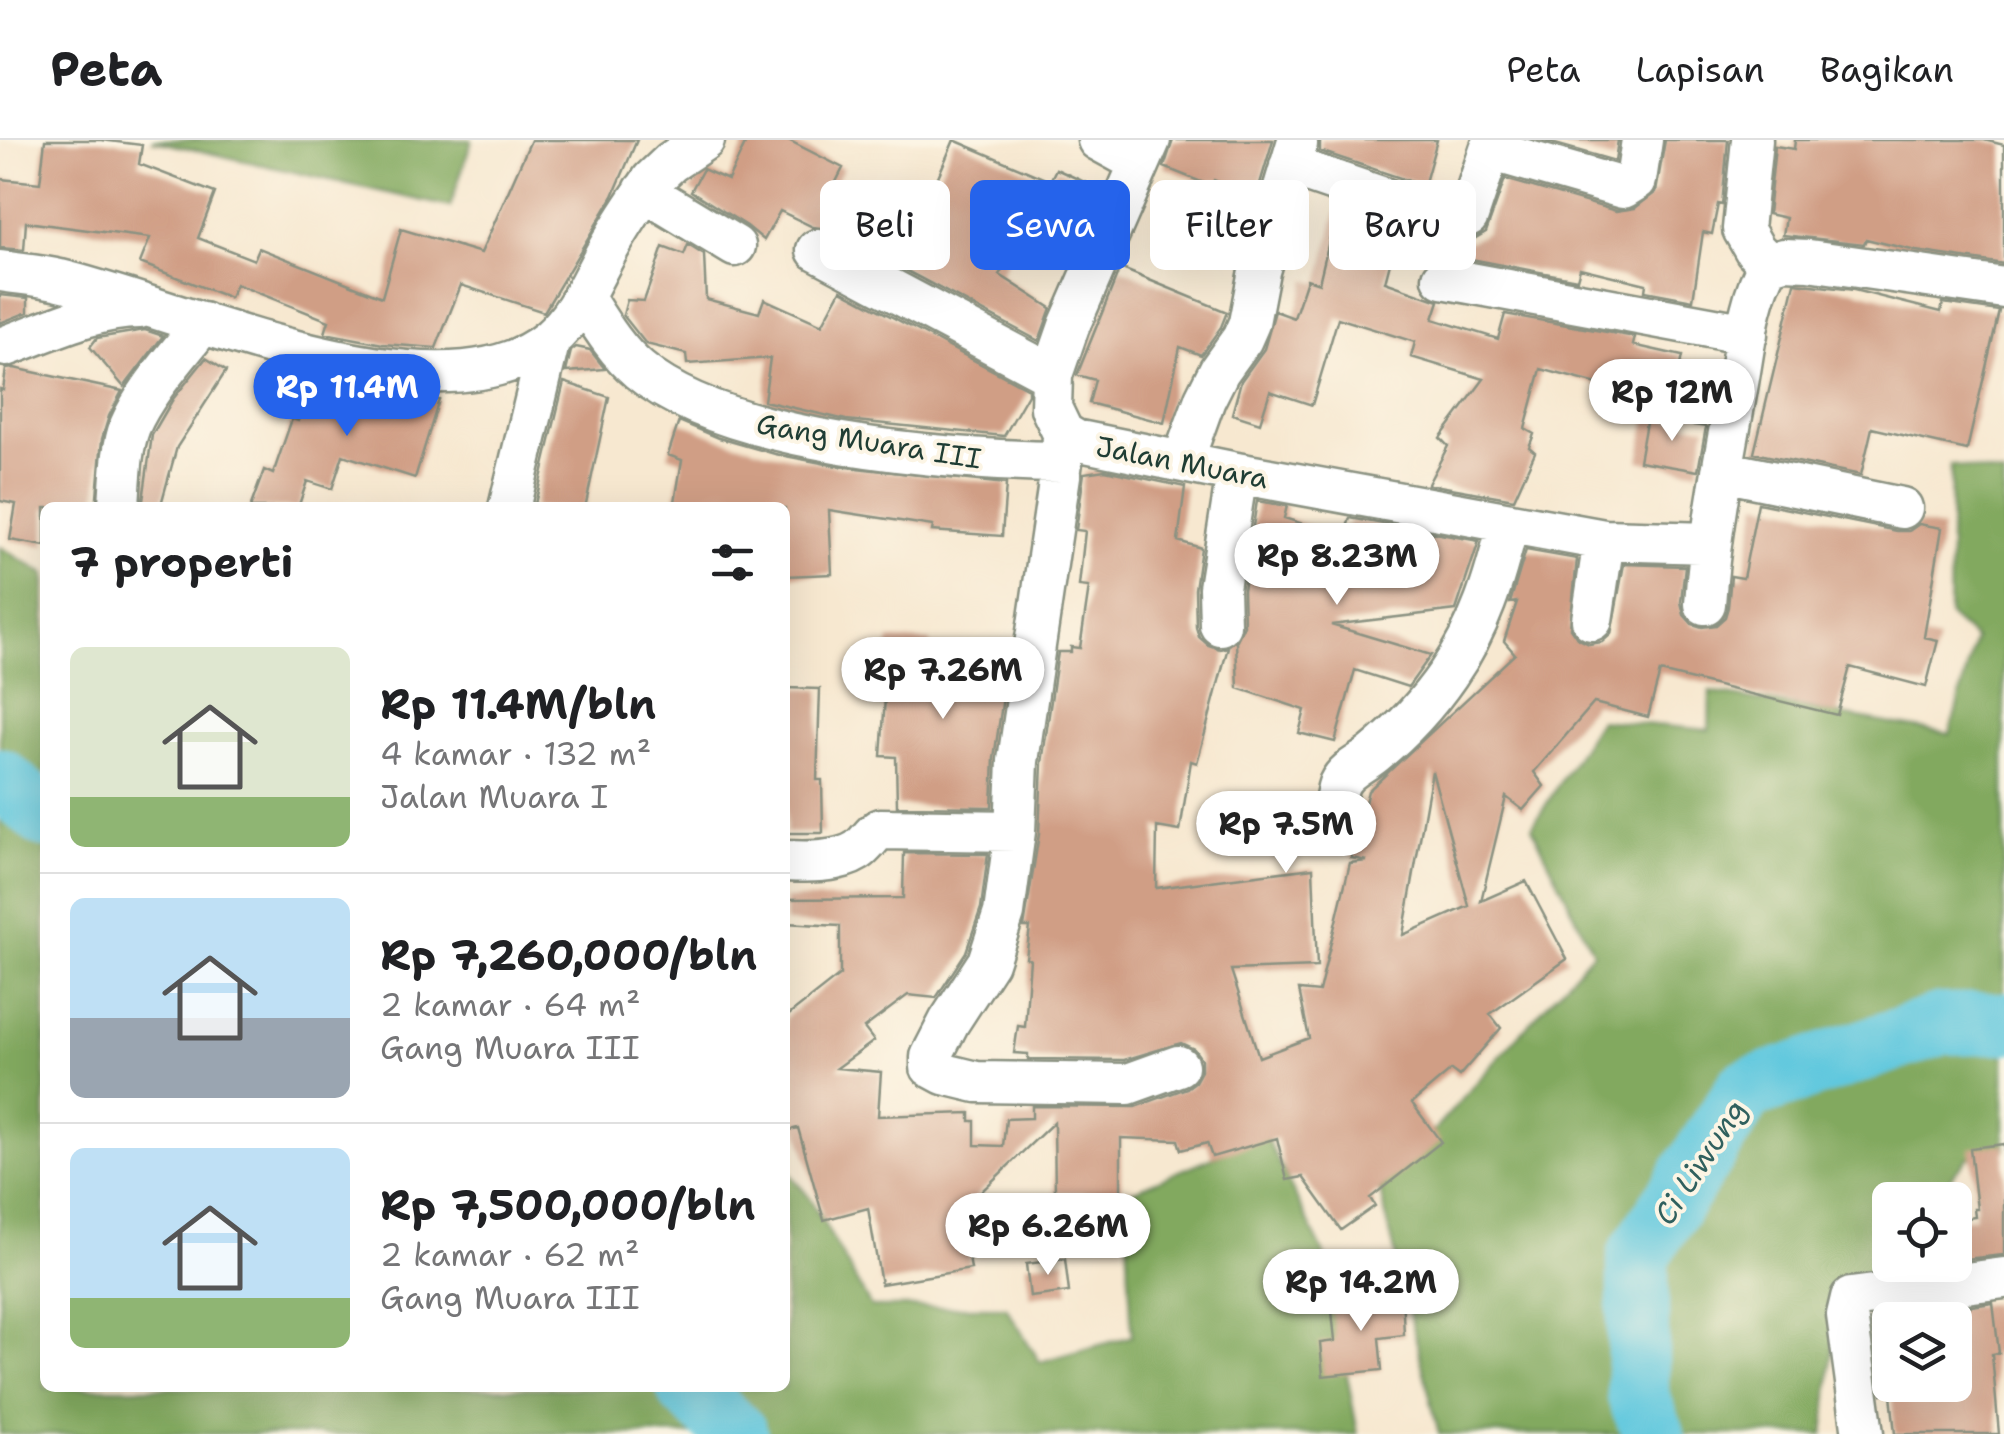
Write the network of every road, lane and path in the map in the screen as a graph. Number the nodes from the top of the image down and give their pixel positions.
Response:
1 (704, 140) edge
2 (1098, 140) edge
3 (1642, 140) edge
4 (1752, 140) edge
5 (1508, 147) edge
6 (1145, 151) edge
7 (1294, 153) edge
8 (644, 191) junction
9 (735, 246) dead end
10 (817, 250) dead end
11 (1769, 264) junction
12 (0, 271) edge
13 (1442, 278) dead end
14 (2004, 288) edge
15 (583, 297) junction
16 (153, 308) junction
17 (203, 324) junction
18 (1747, 334) junction
19 (550, 339) junction
20 (6, 346) dead end
21 (1052, 375) junction
22 (1063, 448) junction
23 (1182, 460) junction
24 (1722, 471) junction
25 (1237, 474) junction
26 (119, 502) edge
27 (510, 502) edge
28 (1902, 508) dead end
29 (1508, 524) junction
30 (1604, 540) junction
31 (1709, 543) junction
32 (1705, 604) dead end
33 (1592, 620) dead end
34 (1220, 626) dead end
35 (1333, 830) dead end
36 (1016, 831) junction
37 (790, 861) edge
38 (1178, 1066) dead end
39 (2002, 1289) edge
40 (1863, 1434) edge

1 - 8 street
2 - 6 street, Jalan Muara
3 - 5 street
4 - 11 street
5 - 7 street
6 - 21 street, Jalan Muara
7 - 23 street
8 - 9 street
8 - 15 street
10 - 21 street
11 - 14 street
11 - 18 street
12 - 16 street
13 - 18 street
15 - 19 street
15 - 22 street, Gang Muara III
16 - 17 street
16 - 20 street
17 - 19 street
17 - 26 street
18 - 24 street
19 - 27 street
21 - 22 street, Jalan Muara
22 - 23 street, Jalan Muara
22 - 36 street
23 - 25 street, Jalan Muara
24 - 28 street
24 - 31 street
25 - 29 street, Jalan Muara
25 - 34 street
29 - 30 street, Jalan Muara
29 - 35 street
30 - 31 street, Jalan Muara
30 - 33 street
31 - 32 street
36 - 37 street
36 - 38 street
39 - 40 street

